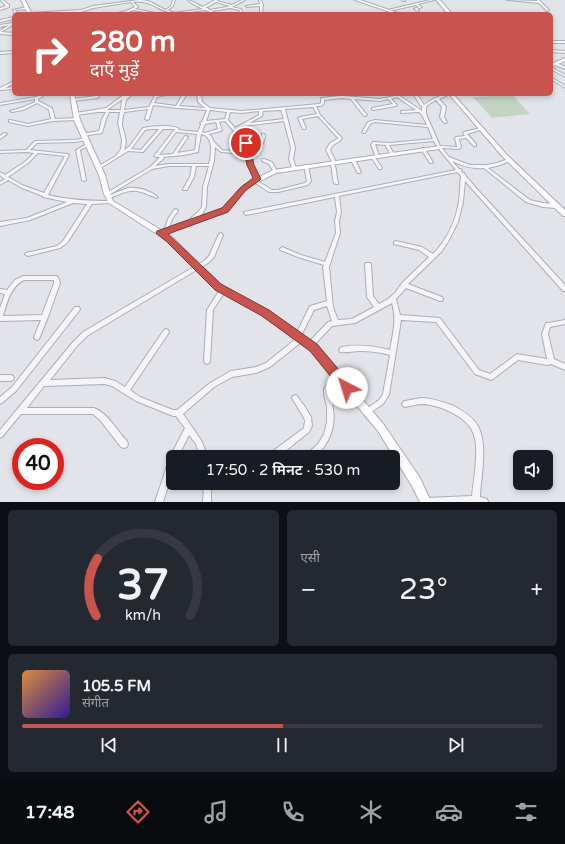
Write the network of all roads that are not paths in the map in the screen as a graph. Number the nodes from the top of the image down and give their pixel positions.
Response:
1 (2, 0) edge
2 (6, 0) edge
3 (22, 0) edge
4 (142, 0) edge
5 (174, 0) edge
6 (189, 0) edge
7 (216, 0) edge
8 (237, 0) edge
9 (260, 0) edge
10 (353, 0) edge
11 (357, 0) edge
12 (433, 0) edge
13 (438, 0) edge
14 (506, 0) edge
15 (204, 1) edge
16 (243, 1) edge
17 (539, 1) edge
18 (132, 2) junction
19 (211, 3) junction
20 (119, 4) junction
21 (416, 4) junction
22 (508, 4) dead end
23 (262, 5) junction
24 (105, 6) junction
25 (231, 6) junction
26 (247, 6) dead end
27 (122, 7) dead end
28 (0, 8) edge
29 (27, 8) junction
30 (204, 8) junction
31 (132, 9) junction
32 (207, 9) junction
33 (167, 10) junction
34 (389, 10) junction
35 (548, 10) dead end
36 (418, 11) dead end
37 (15, 12) edge
38 (29, 12) edge
39 (64, 12) edge
40 (112, 12) edge
41 (122, 12) edge
42 (148, 12) edge
43 (171, 12) edge
44 (182, 12) edge
45 (212, 12) edge
46 (216, 12) edge
47 (241, 12) edge
48 (261, 12) edge
49 (388, 12) edge
50 (394, 12) edge
51 (448, 12) edge
52 (12, 18) edge
53 (1, 20) edge
54 (12, 23) edge
55 (12, 24) edge
56 (0, 26) edge
57 (4, 29) junction
58 (12, 29) edge
59 (0, 32) edge
60 (12, 34) edge
61 (553, 42) edge
62 (565, 42) edge
63 (553, 51) edge
64 (12, 52) edge
65 (565, 52) edge
66 (0, 53) edge
67 (6, 53) junction
68 (6, 60) dead end
69 (564, 61) edge
70 (553, 66) edge
71 (565, 68) edge
72 (565, 76) edge
73 (553, 79) edge
74 (12, 83) edge
75 (565, 86) edge
76 (12, 88) edge
77 (0, 89) edge
78 (41, 96) edge
79 (97, 96) edge
80 (123, 96) edge
81 (128, 96) edge
82 (156, 96) edge
83 (184, 96) edge
84 (199, 96) edge
85 (342, 96) edge
86 (394, 96) edge
87 (397, 96) edge
88 (417, 96) edge
89 (444, 96) edge
90 (453, 96) edge
91 (72, 97) edge
92 (352, 98) junction
93 (368, 98) joint
94 (389, 98) junction
95 (437, 99) junction
96 (37, 100) junction
97 (0, 104) edge
98 (424, 105) junction
99 (151, 106) junction
100 (314, 106) junction
101 (412, 106) junction
102 (177, 108) junction
103 (209, 109) junction
104 (283, 109) junction
105 (373, 109) dead end
106 (12, 111) dead end
107 (99, 111) junction
108 (108, 111) junction
109 (122, 111) junction
110 (229, 111) junction
111 (261, 111) junction
112 (418, 111) junction
113 (402, 112) dead end
114 (424, 114) junction
115 (319, 115) junction
116 (365, 115) dead end
117 (76, 116) junction
118 (147, 119) dead end
119 (10, 120) dead end
120 (53, 120) junction
121 (226, 120) junction
122 (286, 120) junction
123 (217, 121) junction
124 (445, 122) dead end
125 (202, 123) junction
126 (243, 125) junction
127 (429, 126) junction
128 (304, 128) dead end
129 (161, 129) junction
130 (481, 129) junction
131 (234, 130) junction
132 (176, 131) junction
133 (364, 132) dead end
134 (4, 134) dead end
135 (199, 134) junction
136 (206, 134) junction
137 (263, 135) dead end
138 (186, 137) dead end
139 (467, 137) junction
140 (0, 138) edge
141 (85, 140) junction
142 (435, 140) junction
143 (213, 143) junction
144 (386, 144) junction
145 (475, 145) dead end
146 (439, 147) junction
147 (128, 150) junction
148 (423, 150) junction
149 (27, 151) junction
150 (0, 152) edge
151 (37, 152) junction
152 (175, 154) junction
153 (248, 154) junction
154 (392, 154) junction
155 (120, 155) junction
156 (375, 157) junction
157 (448, 157) junction
158 (162, 158) junction
159 (263, 160) dead end
160 (353, 160) junction
161 (509, 160) junction
162 (431, 162) dead end
163 (333, 163) junction
164 (194, 165) junction
165 (212, 165) junction
166 (306, 166) junction
167 (485, 167) junction
168 (98, 168) junction
169 (151, 168) junction
170 (294, 168) junction
171 (380, 168) dead end
172 (275, 171) junction
173 (359, 172) dead end
174 (461, 172) junction
175 (0, 173) edge
176 (3, 180) edge
177 (84, 180) dead end
178 (256, 180) junction
179 (336, 183) dead end
180 (185, 189) dead end
181 (336, 195) junction
182 (45, 196) junction
183 (156, 197) dead end
184 (109, 198) junction
185 (72, 202) junction
186 (90, 203) junction
187 (555, 206) junction
188 (176, 211) dead end
189 (246, 213) dead end
190 (565, 214) edge
191 (0, 224) edge
192 (187, 224) junction
193 (163, 232) junction
194 (221, 235) dead end
195 (396, 243) dead end
196 (282, 249) dead end
197 (28, 254) dead end
198 (433, 257) junction
199 (327, 264) junction
200 (368, 264) dead end
201 (198, 267) junction
202 (404, 285) junction
203 (565, 289) edge
204 (223, 290) junction
205 (0, 291) edge
206 (8, 292) junction
207 (393, 298) junction
208 (440, 299) dead end
209 (329, 303) junction
210 (378, 307) junction
211 (77, 309) dead end
212 (0, 317) edge
213 (45, 317) junction
214 (398, 317) junction
215 (565, 322) edge
216 (336, 323) junction
217 (166, 332) dead end
218 (300, 337) junction
219 (37, 338) dead end
220 (310, 345) junction
221 (342, 350) dead end
222 (393, 353) junction
223 (207, 361) dead end
224 (551, 361) junction
225 (565, 367) edge
226 (337, 376) junction
227 (0, 378) edge
228 (11, 378) dead end
229 (43, 383) junction
230 (126, 391) junction
231 (295, 398) dead end
232 (0, 401) edge
233 (405, 404) dead end
234 (20, 411) junction
235 (367, 412) junction
236 (178, 413) junction
237 (189, 428) junction
238 (0, 435) edge
239 (124, 444) dead end
240 (178, 450) edge
241 (202, 450) edge
242 (281, 450) edge
243 (317, 450) edge
244 (166, 481) edge
245 (208, 490) edge
246 (476, 500) junction
247 (159, 502) edge
248 (207, 502) edge
249 (426, 502) edge
250 (484, 502) edge

1 - 2 street
1 - 28 street
3 - 29 street
4 - 18 street
4 - 33 street
5 - 33 street
6 - 30 street
7 - 19 street
7 - 25 street
8 - 16 street
9 - 23 street
10 - 49 street
11 - 34 street
12 - 21 street
13 - 51 street
14 - 17 street
14 - 22 street
15 - 19 street
16 - 25 street
17 - 35 street
18 - 20 street
18 - 31 street
19 - 30 street
20 - 24 street
20 - 27 street
21 - 34 street
21 - 36 street
23 - 26 street
23 - 48 street
24 - 39 street
24 - 40 street
25 - 46 street
25 - 47 street
29 - 37 street
29 - 38 street
30 - 32 street
31 - 41 street
31 - 42 street
32 - 44 street
32 - 45 street
33 - 43 street
34 - 50 street
52 - 53 street
54 - 56 street
55 - 57 street
57 - 58 street
57 - 59 street
59 - 60 street
61 - 62 street
63 - 65 street
64 - 67 street
66 - 67 street
67 - 68 street
69 - 70 street
70 - 71 street
70 - 72 street
73 - 75 street
74 - 77 street
76 - 77 street
78 - 96 street
79 - 91 street
80 - 107 street
81 - 109 street
82 - 99 street
83 - 102 street
84 - 103 street
85 - 92 street
85 - 100 street
86 - 94 street
87 - 101 street
88 - 98 street
89 - 95 street
90 - 130 street
91 - 117 street
92 - 93 street
92 - 116 street
93 - 94 street
94 - 105 street
95 - 98 street
95 - 124 street
96 - 97 street
96 - 106 street
96 - 120 street
98 - 101 street
98 - 114 street
99 - 102 street
99 - 109 street
99 - 118 street
100 - 104 street
100 - 115 street
101 - 112 street
102 - 103 street
103 - 110 street
103 - 125 street
104 - 111 street
104 - 122 street
107 - 108 street
107 - 117 street
108 - 109 street
108 - 141 street
109 - 155 street
110 - 111 street
110 - 121 street
111 - 126 street
112 - 113 street
112 - 114 street
114 - 127 street
115 - 128 street
115 - 163 street
117 - 120 street
117 - 141 street
119 - 120 street
121 - 123 street
121 - 131 street
122 - 126 street
122 - 170 street
123 - 125 street
123 - 136 street
125 - 135 street
126 - 131 street
127 - 133 street
127 - 142 street
129 - 132 street
129 - 147 street
129 - 147 street
130 - 139 street
130 - 161 street
131 - 153 street
132 - 135 street
132 - 158 street
134 - 140 street
135 - 136 street
135 - 152 street
136 - 143 street
137 - 153 street
138 - 152 street
139 - 145 street
139 - 146 street
141 - 149 street
141 - 168 street
141 - 177 street
142 - 144 street
142 - 146 street
143 - 153 street
143 - 165 street
144 - 154 street
144 - 156 street
146 - 148 street
146 - 157 street
147 - 155 street
148 - 154 street
148 - 162 street
149 - 150 street
149 - 151 street
151 - 176 street
151 - 182 street
152 - 158 street
153 - 178 street
154 - 156 street
155 - 168 street
156 - 160 street
156 - 171 street
157 - 167 street
157 - 174 street
158 - 169 street
159 - 172 street
160 - 163 street
160 - 173 street
161 - 167 street
161 - 187 street
163 - 166 street
163 - 179 street
164 - 165 street
164 - 169 street
164 - 180 street
165 - 192 street
166 - 170 street
166 - 178 street
167 - 187 street
168 - 184 street
169 - 184 street
170 - 172 street
172 - 178 street
174 - 181 street
174 - 198 street
174 - 203 street
175 - 176 street
176 - 182 street
178 - 192 street
181 - 189 street
181 - 199 street
182 - 185 street
183 - 184 street
184 - 186 street
184 - 193 street
185 - 186 street
185 - 191 street
186 - 197 street
187 - 190 street
188 - 193 street
192 - 193 street
193 - 201 street
194 - 201 street
195 - 198 street
196 - 199 street
198 - 202 street
199 - 209 street
200 - 210 street
201 - 204 street
201 - 229 street
202 - 207 street
202 - 208 street
204 - 218 street
204 - 223 street
205 - 206 street
206 - 212 street
206 - 213 street
207 - 210 street
207 - 214 street
209 - 216 street
209 - 218 street
210 - 216 street
211 - 232 street
212 - 213 street
213 - 219 street
214 - 222 street
214 - 224 street
215 - 224 street
216 - 220 street
217 - 230 street
218 - 220 street
218 - 236 street
220 - 226 street
221 - 222 street
222 - 235 street
224 - 225 street
226 - 235 street
226 - 243 street
227 - 228 street
229 - 230 street
229 - 234 street
230 - 236 street
231 - 242 street
233 - 246 street
234 - 238 street
234 - 239 street
235 - 249 street
236 - 237 street
237 - 240 street
237 - 241 street
244 - 247 street
245 - 248 street
246 - 249 street
246 - 250 street

